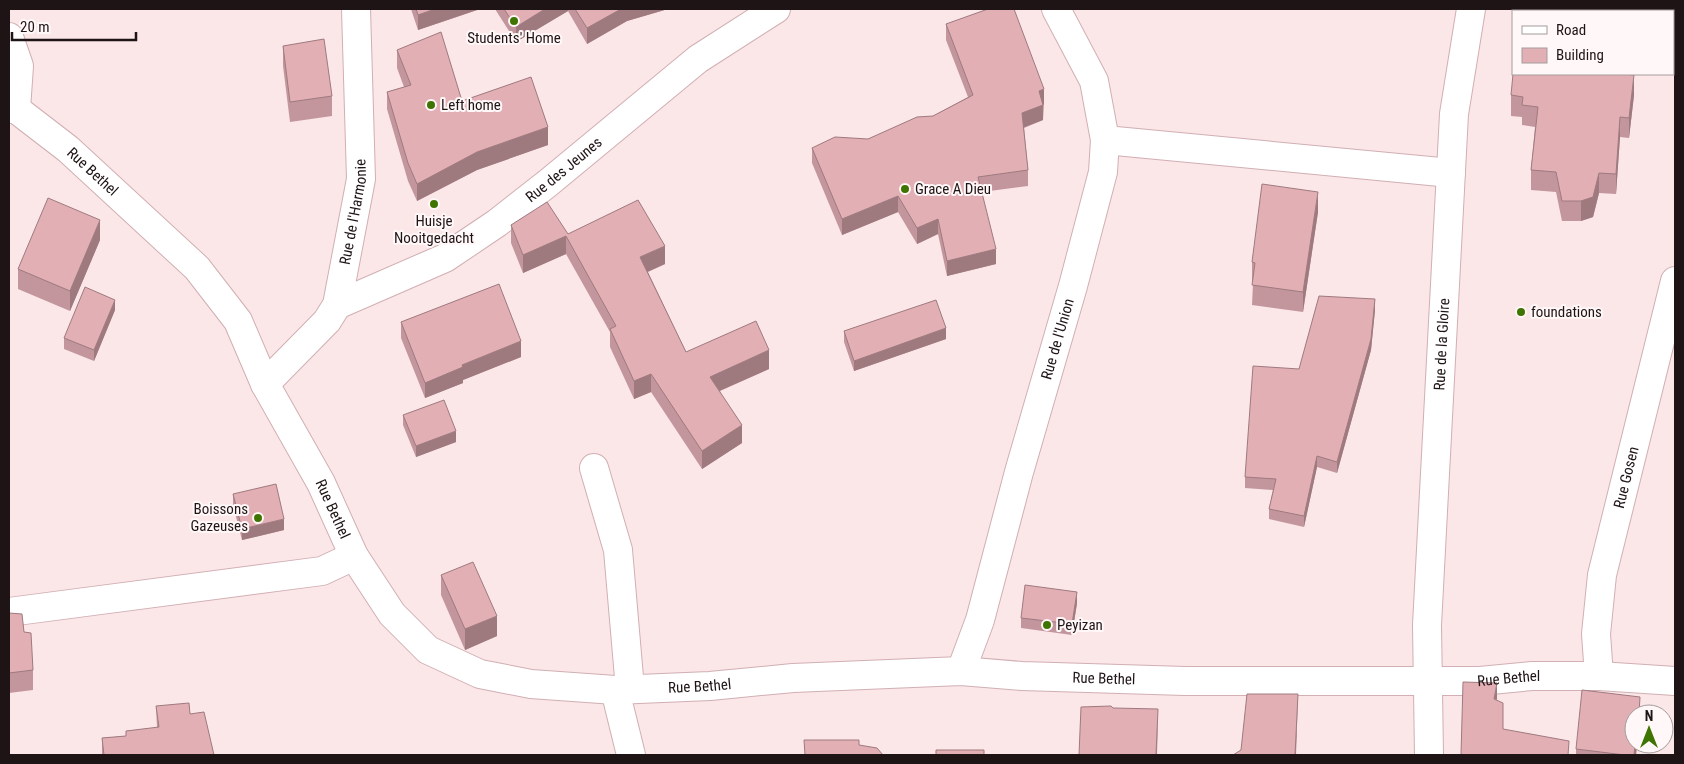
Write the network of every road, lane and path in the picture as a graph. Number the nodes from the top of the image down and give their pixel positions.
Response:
1 (356, 9) edge
2 (776, 9) edge
3 (1056, 9) edge
4 (1471, 9) edge
5 (9, 37) edge
6 (12, 109) edge
7 (1106, 140) junction
8 (1451, 173) junction
9 (1675, 281) edge
10 (337, 305) junction
11 (265, 384) junction
12 (594, 468) dead end
13 (354, 556) junction
14 (9, 612) edge
15 (961, 671) junction
16 (1599, 676) junction
17 (1428, 681) junction
18 (1675, 681) edge
19 (622, 690) junction
20 (631, 755) edge
21 (1429, 755) edge

1 - 10 street, Rue de l'Harmonie
2 - 10 street, Rue des Jeunes
3 - 7 street, Rue de l'Union
4 - 8 street, Rue de la Gloire
5 - 6 street
6 - 11 street, Rue Bethel
7 - 8 street
7 - 15 street, Rue de l'Union
8 - 17 street, Rue de la Gloire
9 - 16 street, Rue Gosen
10 - 11 street, Rue de l'Harmonie
11 - 13 street, Rue Bethel
12 - 19 street
13 - 14 street
13 - 19 street, Rue Bethel
15 - 17 street, Rue Bethel
15 - 19 street, Rue Bethel
16 - 17 street, Rue Bethel
16 - 18 street, Rue Bethel
17 - 21 street, Rue de la Gloire
19 - 20 street

